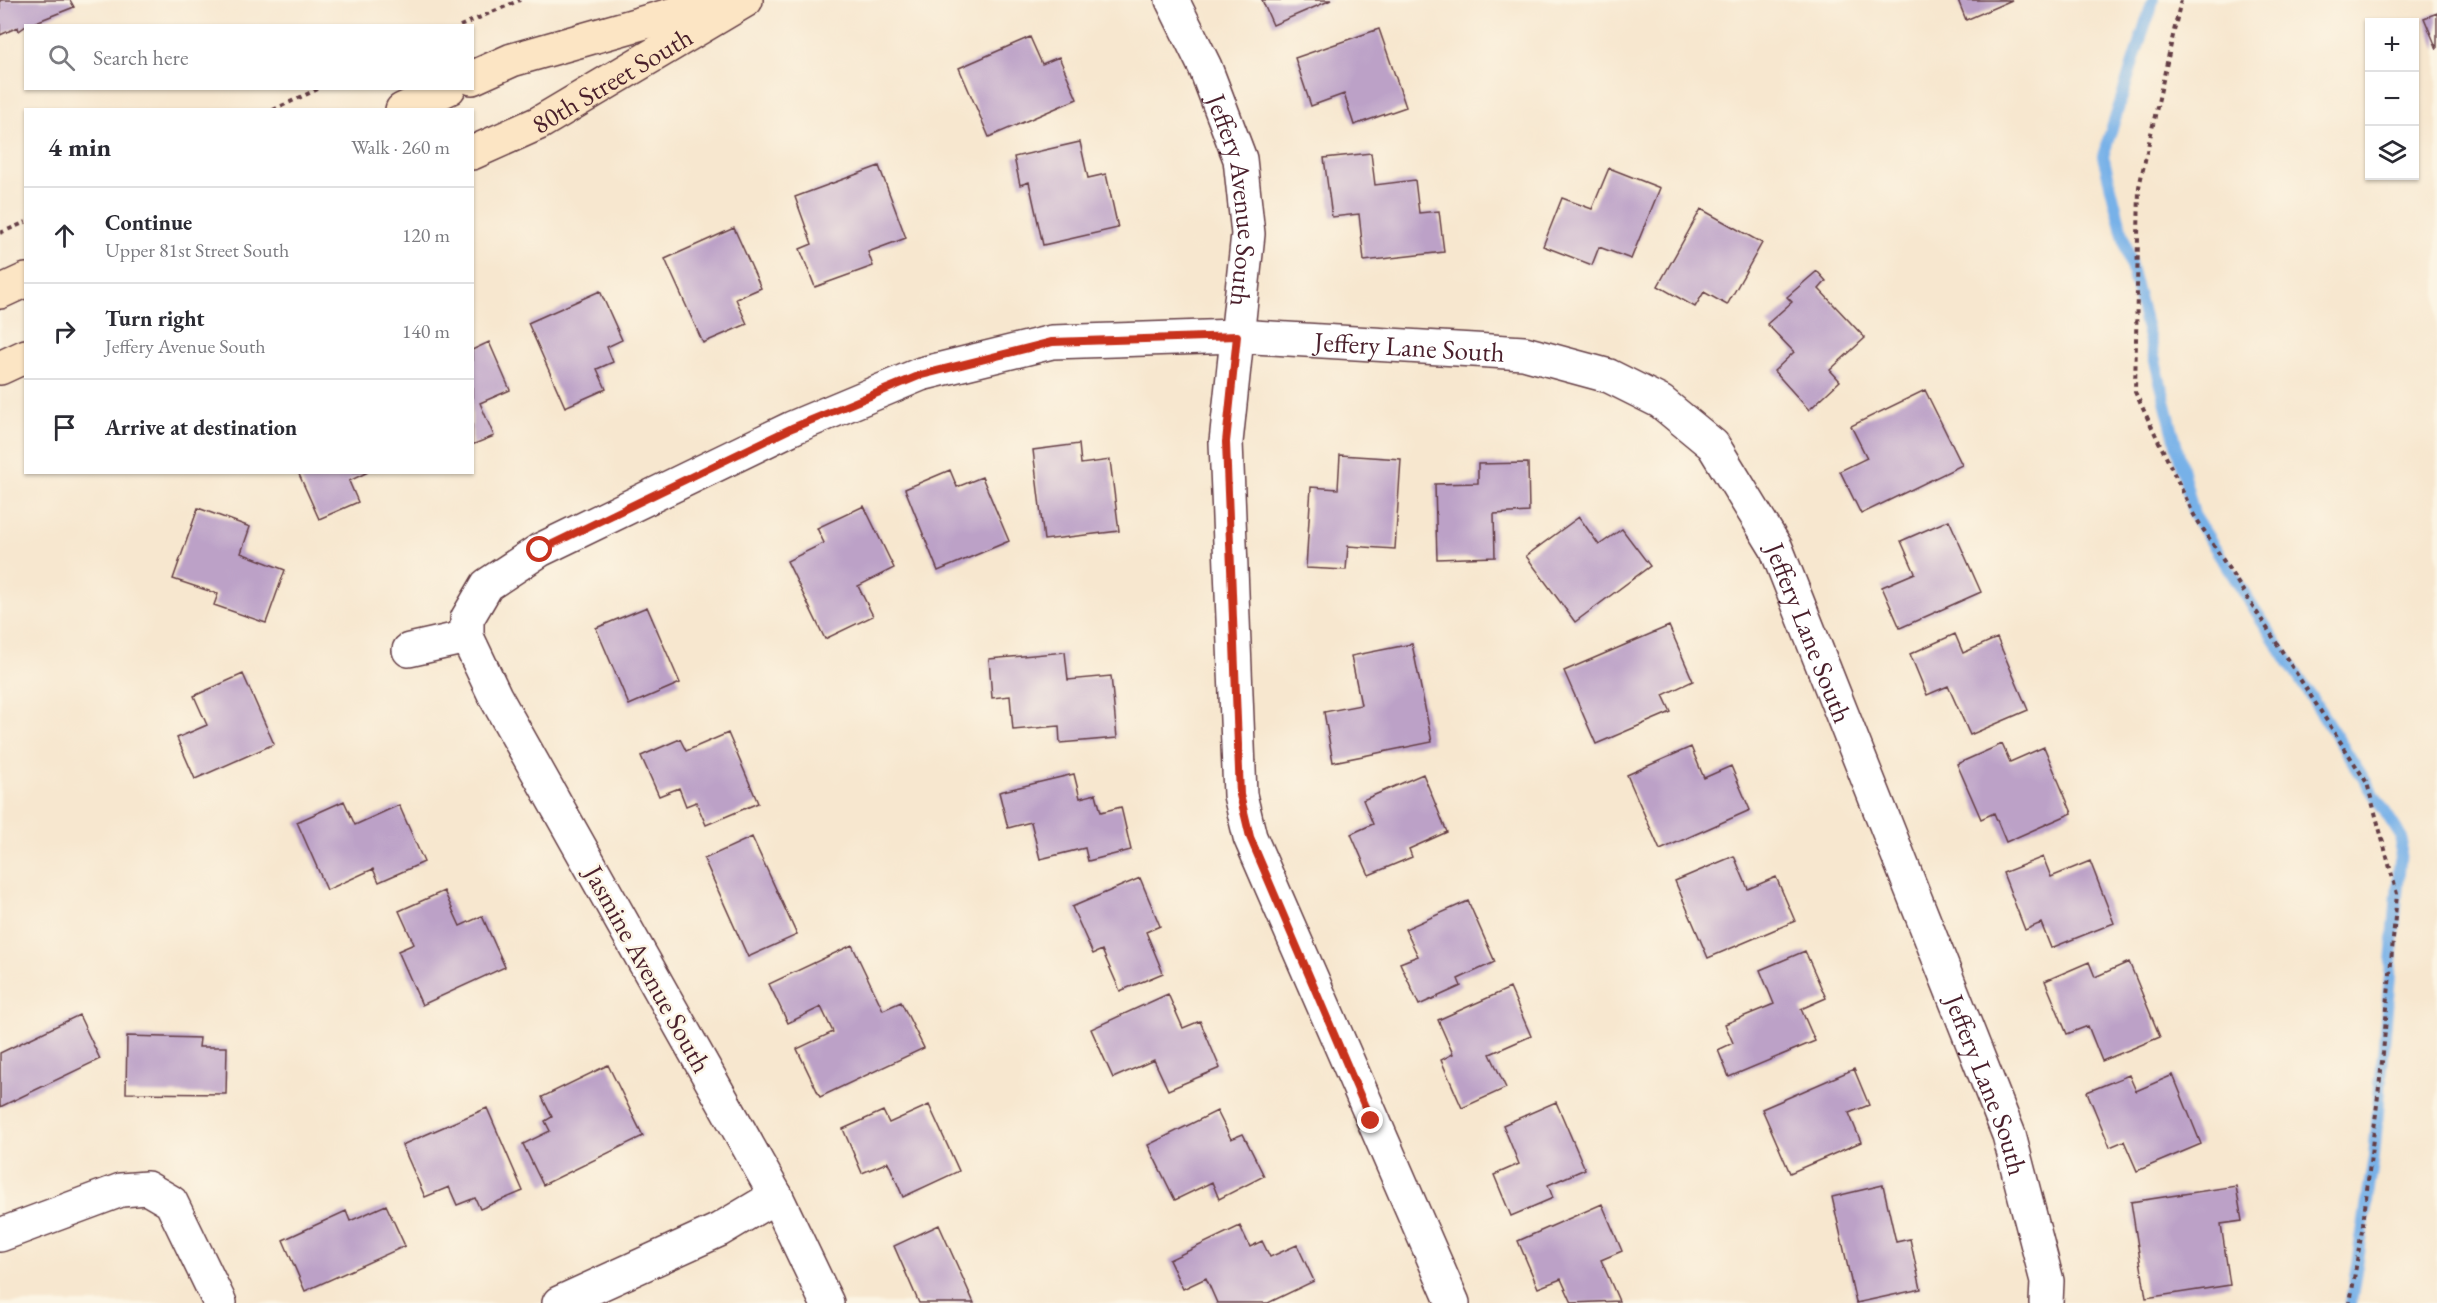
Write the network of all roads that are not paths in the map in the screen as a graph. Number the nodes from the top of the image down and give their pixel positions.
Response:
1 (725, 0) edge
2 (746, 0) edge
3 (1172, 0) edge
4 (474, 77) edge
5 (445, 90) edge
6 (406, 108) edge
7 (474, 152) edge
8 (24, 281) edge
9 (0, 292) edge
10 (1237, 336) junction
11 (24, 357) edge
12 (0, 368) edge
13 (467, 637) junction
14 (409, 650) dead end
15 (776, 1197) junction
16 (0, 1235) edge
17 (220, 1303) edge
18 (559, 1303) edge
19 (826, 1303) edge
20 (1453, 1303) edge
21 (2046, 1303) edge

1 - 4 main road, 80th Street South
2 - 7 main road, 80th Street South
3 - 10 street, Jeffery Avenue South
5 - 6 main road
8 - 9 main road
10 - 13 street, Jeffery Lane South
10 - 20 street, Jeffery Avenue South
10 - 21 street, Jeffery Lane South
11 - 12 main road
13 - 14 street
13 - 15 street, Jasmine Avenue South
15 - 18 street
15 - 19 street, Jasmine Avenue South
16 - 17 street

